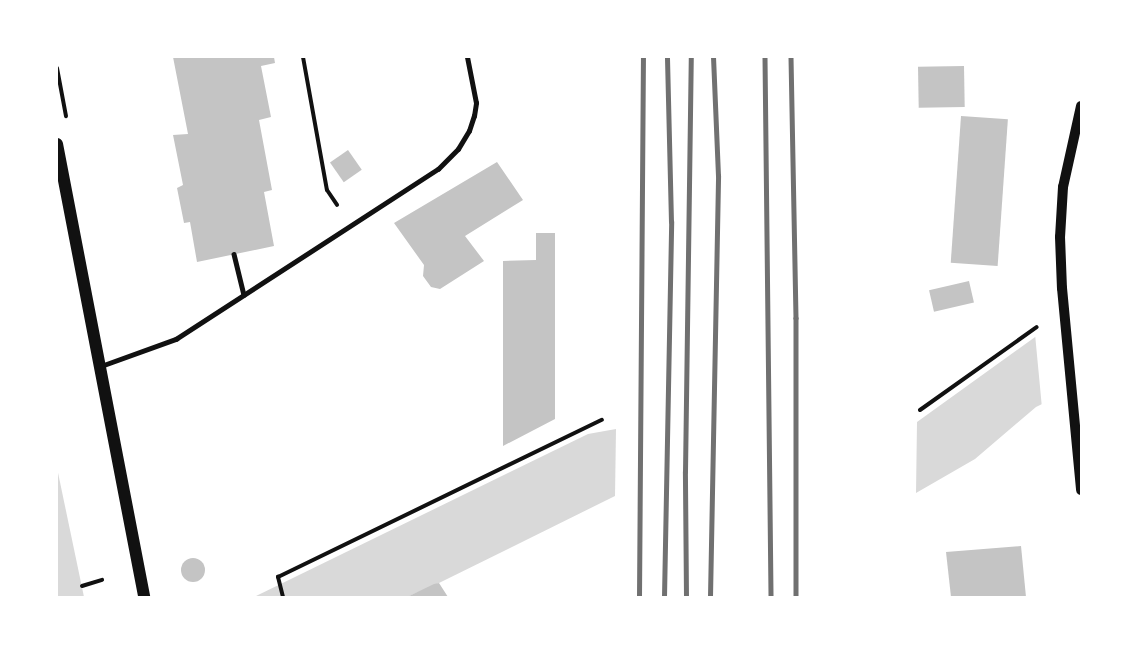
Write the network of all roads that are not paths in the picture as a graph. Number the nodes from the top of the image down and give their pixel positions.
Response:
1 (467, 57) edge
2 (1081, 106) edge
3 (57, 144) edge
4 (234, 254) dead end
5 (244, 295) junction
6 (99, 367) junction
7 (1081, 490) edge
8 (144, 597) edge

1 - 5 lane
2 - 7 street
3 - 6 main road
4 - 5 lane
5 - 6 lane
6 - 8 main road

